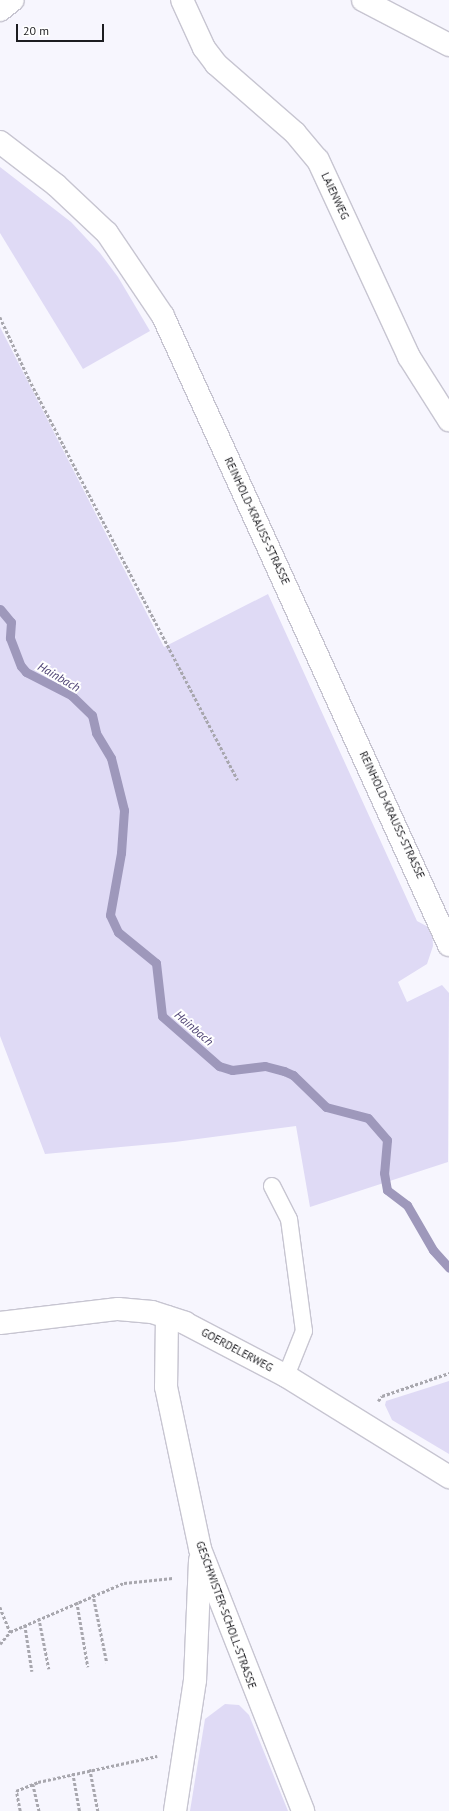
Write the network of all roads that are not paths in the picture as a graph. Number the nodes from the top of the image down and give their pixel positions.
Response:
1 (13, 0) edge
2 (182, 0) edge
3 (363, 0) edge
4 (0, 10) edge
5 (449, 45) edge
6 (0, 142) edge
7 (449, 420) edge
8 (449, 945) edge
9 (272, 1186) dead end
10 (167, 1317) junction
11 (0, 1323) edge
12 (286, 1376) junction
13 (449, 1477) edge
14 (200, 1549) junction
15 (175, 1811) edge
16 (303, 1811) edge

1 - 4 street
2 - 7 street, LAIENWEG
3 - 5 street
6 - 8 street, REINHOLD-KRAUSS-STRASSE
9 - 12 lane
10 - 11 street, GOERDELERWEG
10 - 12 street, GOERDELERWEG
10 - 14 street, GESCHWISTER-SCHOLL-STRASSE
12 - 13 street, GOERDELERWEG
14 - 15 street
14 - 16 street, GESCHWISTER-SCHOLL-STRASSE

